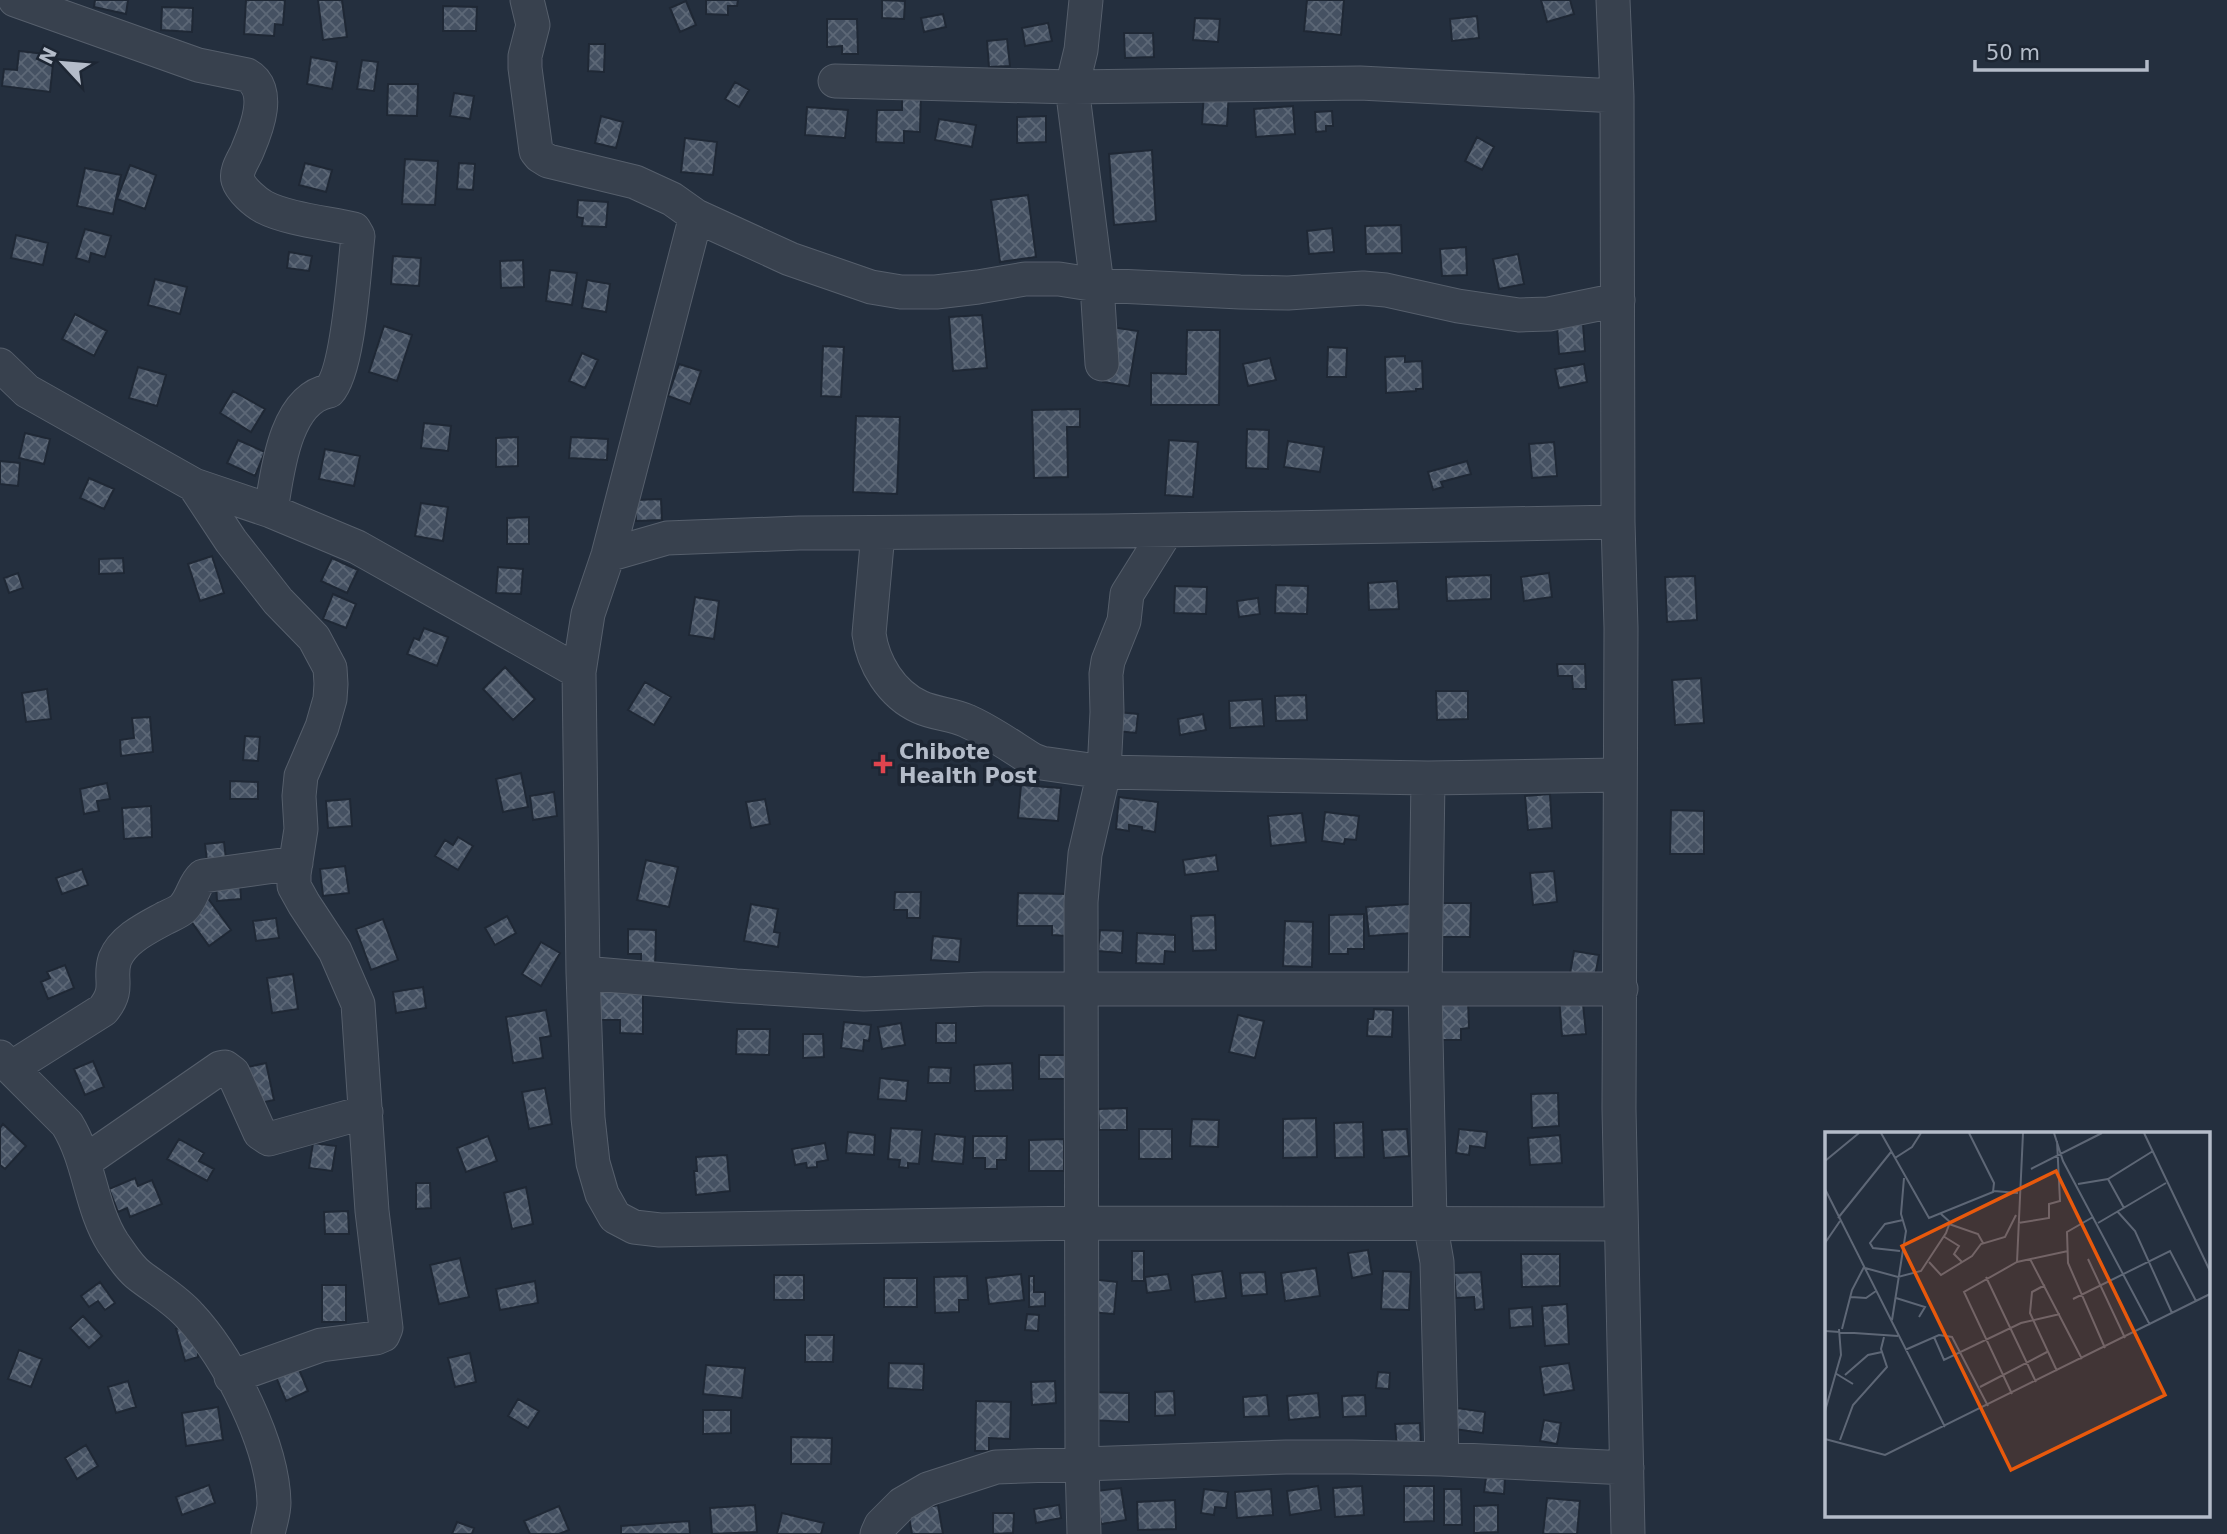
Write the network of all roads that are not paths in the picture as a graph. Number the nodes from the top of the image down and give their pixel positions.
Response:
1 (15, 0) edge
2 (527, 0) edge
3 (1086, 0) edge
4 (1613, 0) edge
5 (835, 81) dead end
6 (1072, 87) junction
7 (1617, 96) junction
8 (696, 216) junction
9 (1097, 285) junction
10 (1618, 300) junction
11 (1102, 364) dead end
12 (0, 365) edge
13 (13, 393) edge
14 (194, 485) junction
15 (271, 511) junction
16 (1618, 522) junction
17 (1167, 530) junction
18 (878, 533) junction
19 (608, 555) junction
20 (579, 671) junction
21 (1104, 772) junction
22 (1619, 775) junction
23 (1428, 778) junction
24 (296, 863) junction
25 (583, 973) junction
26 (1082, 989) junction
27 (1425, 989) junction
28 (1621, 989) junction
29 (6, 1062) edge
30 (366, 1112) junction
31 (85, 1162) junction
32 (1430, 1222) junction
33 (1083, 1223) junction
34 (1620, 1224) junction
35 (231, 1377) junction
36 (1442, 1459) junction
37 (1082, 1464) junction
38 (1627, 1468) junction
39 (268, 1534) edge
40 (877, 1534) edge
41 (1084, 1534) edge
42 (1628, 1534) edge

1 - 15 street
2 - 8 street
3 - 6 street
4 - 7 street
5 - 6 street
6 - 7 street
6 - 9 street
7 - 10 street
8 - 9 street
8 - 19 street
9 - 10 street
9 - 11 street
10 - 16 street
12 - 13 street
13 - 14 street
14 - 15 street
14 - 24 street
15 - 20 street
16 - 17 street
16 - 22 street
17 - 18 street
17 - 21 street
18 - 19 street
18 - 21 street
19 - 20 street
20 - 25 street
21 - 23 street
21 - 26 street
22 - 23 street
22 - 28 street
23 - 27 street
24 - 29 street
24 - 30 street
25 - 26 street
25 - 33 street
26 - 27 street
26 - 33 street
27 - 28 street
27 - 32 street
28 - 34 street
29 - 31 street
30 - 31 street
30 - 35 street
31 - 35 street
32 - 33 street
32 - 34 street
32 - 36 street
33 - 37 street
34 - 38 street
35 - 39 street
36 - 37 street
36 - 38 street
37 - 40 street
37 - 41 street
38 - 42 street

